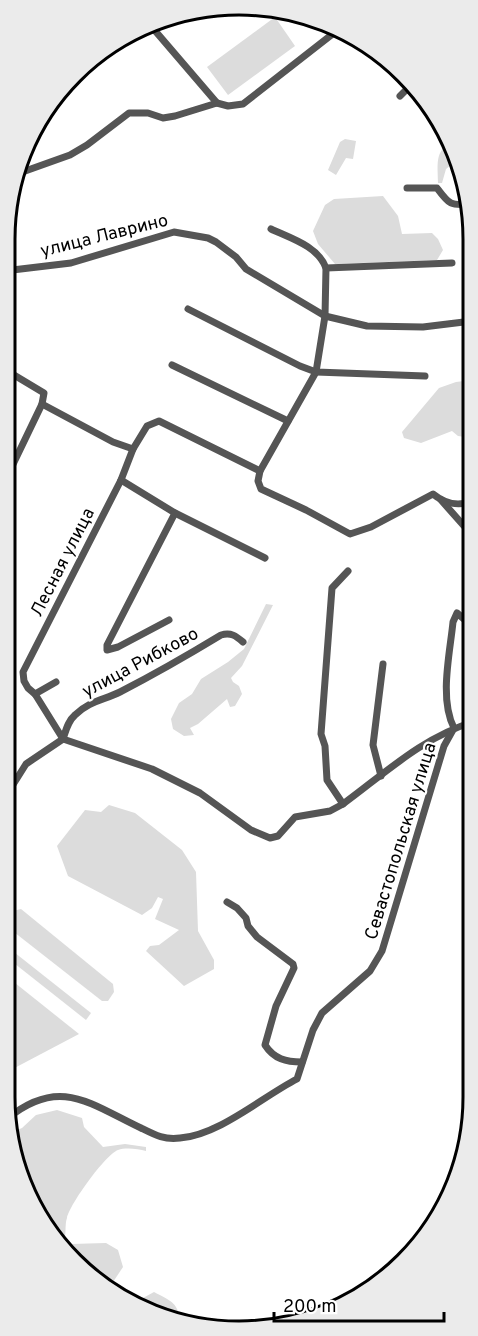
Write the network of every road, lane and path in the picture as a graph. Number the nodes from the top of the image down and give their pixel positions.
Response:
1 (155, 31) edge
2 (331, 35) edge
3 (406, 90) edge
4 (400, 96) dead end
5 (216, 104) junction
6 (26, 172) edge
7 (407, 188) dead end
8 (460, 205) edge
9 (271, 229) dead end
10 (452, 263) dead end
11 (326, 268) junction
12 (15, 270) edge
13 (188, 309) dead end
14 (325, 316) junction
15 (463, 322) edge
16 (172, 365) dead end
17 (316, 372) junction
18 (15, 376) edge
19 (425, 376) dead end
20 (42, 404) junction
21 (288, 422) junction
22 (133, 449) junction
23 (15, 460) edge
24 (260, 471) junction
25 (121, 480) junction
26 (441, 500) junction
27 (463, 505) edge
28 (175, 513) junction
29 (463, 526) edge
30 (265, 558) dead end
31 (348, 571) dead end
32 (463, 618) edge
33 (169, 620) dead end
34 (243, 642) dead end
35 (383, 664) dead end
36 (56, 682) dead end
37 (35, 694) junction
38 (463, 725) edge
39 (454, 728) junction
40 (63, 740) junction
41 (381, 776) junction
42 (15, 782) edge
43 (344, 804) junction
44 (227, 902) dead end
45 (302, 1062) junction
46 (15, 1113) edge

1 - 5 street
2 - 5 street
3 - 4 street
5 - 6 street
7 - 8 street
9 - 11 street
10 - 11 street
11 - 14 street
12 - 14 street, улица Лаврино
13 - 17 street
14 - 15 street, улица Лаврино
14 - 17 street
16 - 21 street
17 - 19 street
17 - 21 street
18 - 20 street
20 - 22 street
20 - 23 street
21 - 24 street
22 - 24 street, Лесная улица
22 - 25 street, Лесная улица
24 - 26 street
25 - 28 street
25 - 37 street, Лесная улица
26 - 27 street
26 - 29 street
28 - 30 street
28 - 33 street
31 - 43 street
32 - 39 street
34 - 40 street, улица Рибково
35 - 41 street
36 - 37 street
37 - 40 street, Лесная улица
38 - 39 street
39 - 41 street
39 - 45 street, Севастопольская улица
40 - 42 street
40 - 43 street
41 - 43 street
44 - 45 street
45 - 46 street, Севастопольская улица

